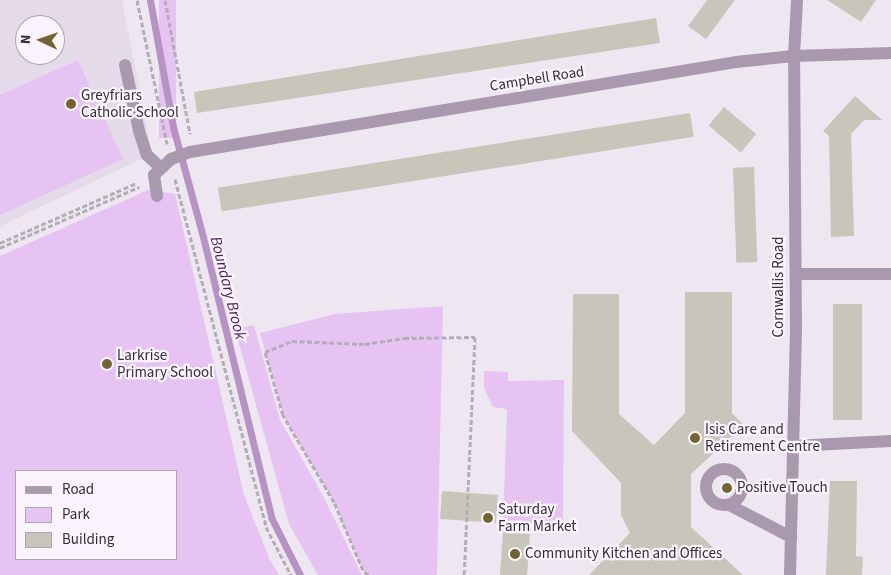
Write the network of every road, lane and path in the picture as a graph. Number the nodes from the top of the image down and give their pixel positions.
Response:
1 (137, 0) edge
2 (165, 0) edge
3 (797, 0) edge
4 (891, 53) edge
5 (794, 56) junction
6 (125, 66) dead end
7 (192, 152) junction
8 (174, 158) junction
9 (157, 172) junction
10 (157, 196) dead end
11 (0, 243) edge
12 (0, 248) edge
13 (796, 274) junction
14 (891, 274) edge
15 (891, 442) edge
16 (793, 446) junction
17 (729, 505) dead end
18 (791, 537) junction
19 (291, 575) edge
20 (368, 575) edge
21 (464, 575) edge
22 (790, 575) edge

1 - 8 path
2 - 7 path
3 - 5 street, Cornwallis Road
4 - 5 street, Campbell Road
5 - 7 street, Campbell Road
5 - 13 street, Cornwallis Road
6 - 9 street
7 - 8 street, Campbell Road
8 - 9 street
8 - 19 path
9 - 10 street
9 - 11 path
9 - 12 path
13 - 14 street
13 - 16 street, Cornwallis Road
15 - 16 street
16 - 18 street, Cornwallis Road
17 - 18 street
18 - 22 street, Cornwallis Road
20 - 21 path

